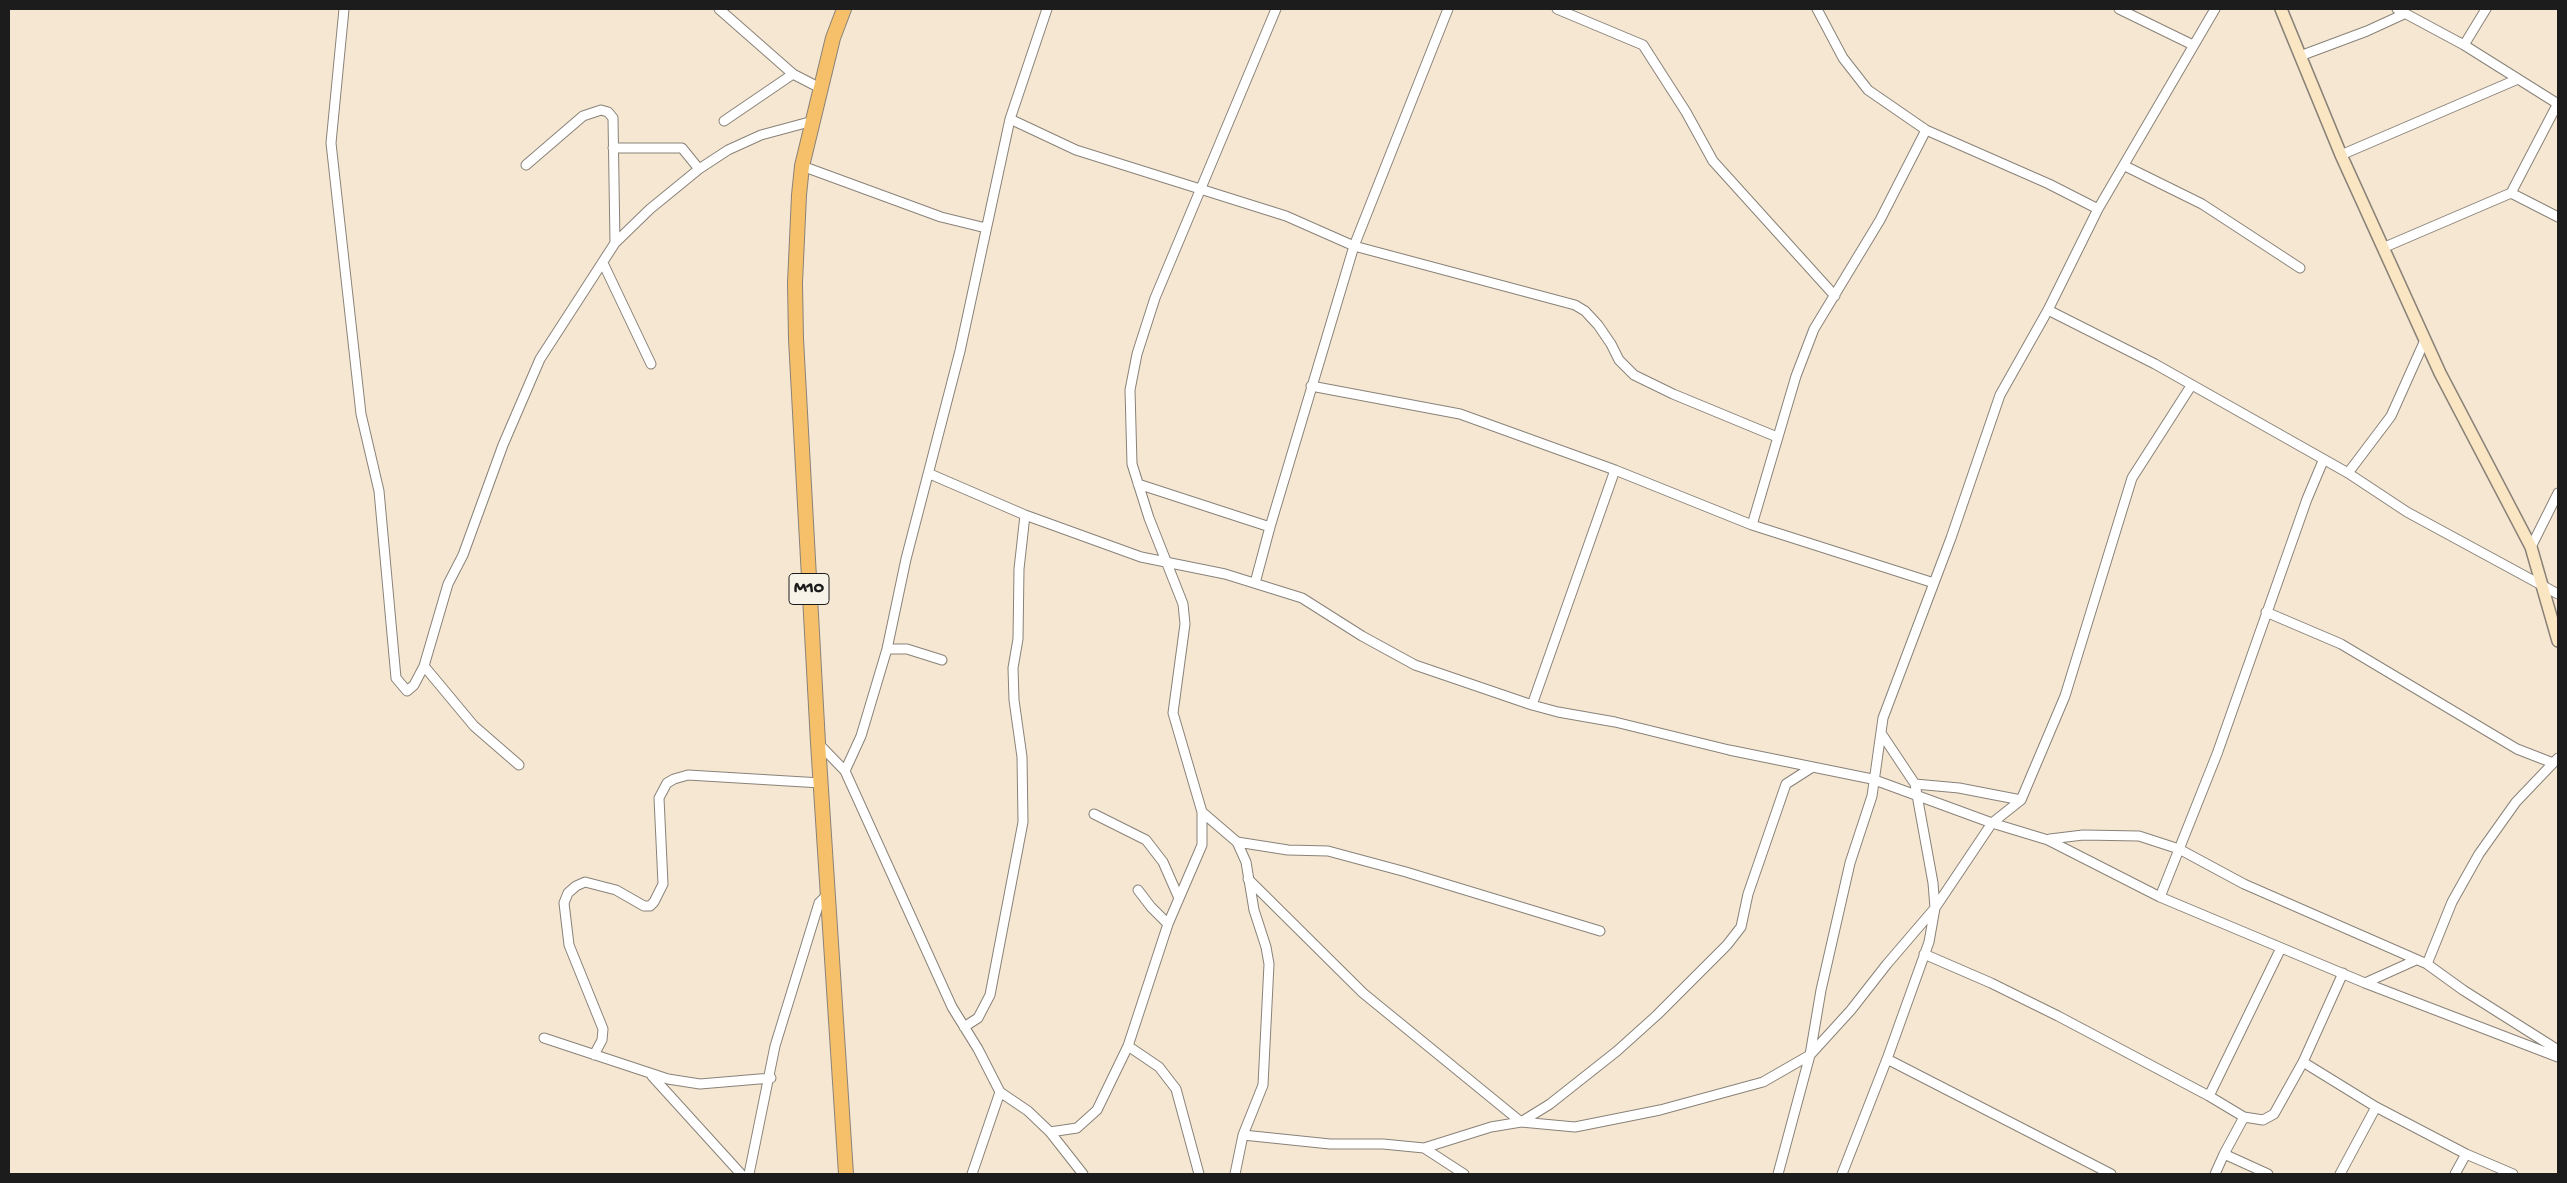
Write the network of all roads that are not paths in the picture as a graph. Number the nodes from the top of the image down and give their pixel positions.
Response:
1 (344, 9) edge
2 (719, 9) edge
3 (844, 9) edge
4 (1047, 9) edge
5 (1276, 9) edge
6 (1448, 9) edge
7 (1557, 9) edge
8 (1818, 9) edge
9 (2118, 9) edge
10 (2214, 9) edge
11 (2281, 9) edge
12 (2486, 9) edge
13 (2400, 11) edge
14 (2193, 45) junction
15 (2464, 45) junction
16 (2300, 56) junction
17 (794, 74) junction
18 (2518, 79) junction
19 (820, 88) junction
20 (2558, 103) edge
21 (1010, 120) junction
22 (724, 121) dead end
23 (813, 121) junction
24 (1926, 130) junction
25 (613, 148) junction
26 (2341, 155) junction
27 (526, 165) dead end
28 (802, 166) junction
29 (2125, 166) junction
30 (699, 169) junction
31 (1199, 190) junction
32 (2511, 192) junction
33 (2098, 209) junction
34 (2558, 217) edge
35 (986, 228) junction
36 (615, 243) junction
37 (1354, 246) junction
38 (2385, 247) junction
39 (603, 263) junction
40 (2300, 268) dead end
41 (1835, 296) junction
42 (2048, 310) junction
43 (2425, 340) junction
44 (651, 364) dead end
45 (1311, 386) junction
46 (2191, 386) junction
47 (1777, 437) junction
48 (2323, 461) junction
49 (1615, 470) junction
50 (2348, 473) junction
51 (930, 474) junction
52 (1138, 484) junction
53 (2558, 493) edge
54 (1025, 515) junction
55 (1752, 525) junction
56 (1270, 527) junction
57 (2531, 547) junction
58 (1168, 562) junction
59 (1255, 583) junction
60 (1934, 583) junction
61 (2544, 585) junction
62 (2558, 594) edge
63 (2266, 612) junction
64 (2558, 641) edge
65 (887, 649) junction
66 (942, 660) dead end
67 (424, 666) junction
68 (1532, 705) junction
69 (1881, 733) junction
70 (818, 743) junction
71 (2555, 760) edge
72 (519, 764) dead end
73 (1811, 768) junction
74 (845, 771) junction
75 (1872, 779) junction
76 (820, 783) junction
77 (1915, 784) junction
78 (1919, 797) junction
79 (2021, 800) junction
80 (1202, 812) junction
81 (1094, 814) dead end
82 (1992, 823) junction
83 (2048, 840) junction
84 (1237, 842) junction
85 (2180, 849) junction
86 (1248, 879) junction
87 (1138, 890) dead end
88 (828, 894) junction
89 (1178, 896) junction
90 (2160, 897) junction
91 (1935, 908) junction
92 (1168, 924) junction
93 (1600, 931) dead end
94 (2281, 948) junction
95 (1924, 954) junction
96 (2416, 960) junction
97 (2427, 964) junction
98 (2343, 973) junction
99 (2365, 983) junction
100 (964, 1028) junction
101 (544, 1038) dead end
102 (1128, 1046) junction
103 (2558, 1050) edge
104 (594, 1055) junction
105 (1810, 1055) junction
106 (2558, 1057) edge
107 (1887, 1059) junction
108 (2304, 1062) junction
109 (652, 1076) junction
110 (771, 1078) junction
111 (1000, 1092) junction
112 (2209, 1096) junction
113 (2376, 1107) junction
114 (2244, 1118) junction
115 (1521, 1122) junction
116 (1050, 1132) junction
117 (1243, 1135) junction
118 (1424, 1148) junction
119 (2224, 1154) junction
120 (2466, 1154) junction
121 (741, 1174) edge
122 (749, 1174) edge
123 (846, 1174) edge
124 (972, 1174) edge
125 (1083, 1174) edge
126 (1199, 1174) edge
127 (1235, 1174) edge
128 (1464, 1174) edge
129 (1778, 1174) edge
130 (1842, 1174) edge
131 (2112, 1174) edge
132 (2215, 1174) edge
133 (2268, 1174) edge
134 (2340, 1174) edge
135 (2455, 1174) edge
136 (2513, 1174) edge

1 - 67 street
2 - 17 street
3 - 19 main road, M10
4 - 21 street
5 - 31 street
6 - 37 street
7 - 41 street
8 - 24 street
9 - 14 street
10 - 14 street
11 - 16 main road
12 - 15 street
13 - 15 street
13 - 16 street
14 - 29 street
15 - 18 street
16 - 26 main road
17 - 19 street
17 - 22 street
18 - 20 street
18 - 26 street
19 - 23 main road, M10
20 - 32 street
21 - 31 street
21 - 35 street
23 - 28 main road, M10
23 - 30 street
24 - 33 street
24 - 41 street
25 - 27 street
25 - 30 street
25 - 36 street
26 - 38 main road
28 - 35 street
28 - 70 main road, M10
29 - 33 street
29 - 40 street
30 - 36 street
31 - 37 street
31 - 52 street
32 - 34 street
32 - 38 street
33 - 42 street
35 - 51 street
36 - 39 street
37 - 45 street
37 - 47 street
38 - 43 main road
39 - 44 street
39 - 67 street
41 - 47 street
42 - 46 street
42 - 60 street
43 - 50 street
43 - 57 main road
45 - 49 street
45 - 56 street
46 - 48 street
46 - 79 street
47 - 55 street
48 - 50 street
48 - 63 street
49 - 55 street
49 - 68 street
50 - 61 street
51 - 54 street
51 - 65 street
52 - 56 street
52 - 58 street
53 - 57 street
54 - 58 street
54 - 100 street
55 - 60 street
56 - 59 street
57 - 61 main road
58 - 59 street
58 - 80 street
59 - 68 street
60 - 69 street
61 - 62 street
61 - 64 main road
63 - 71 street
63 - 85 street
65 - 66 street
65 - 74 street
67 - 72 street
68 - 73 street
69 - 75 street
69 - 77 street
70 - 74 street
70 - 76 main road, M10
71 - 97 street
73 - 75 street
73 - 115 street
74 - 100 street
75 - 78 street
75 - 105 street
76 - 88 main road, M10
76 - 104 street
77 - 78 street
77 - 79 street
78 - 82 street
78 - 91 street
79 - 82 street
80 - 84 street
80 - 89 street
81 - 89 street
82 - 83 street
82 - 91 street
83 - 85 street
83 - 90 street
84 - 86 street
84 - 93 street
85 - 90 street
85 - 96 street
86 - 115 street
86 - 117 street
87 - 92 street
88 - 110 street
88 - 123 main road, M10
89 - 92 street
90 - 94 street
91 - 95 street
91 - 105 street
92 - 102 street
94 - 98 street
94 - 112 street
95 - 107 street
95 - 112 street
96 - 97 street
96 - 99 street
97 - 103 street
98 - 99 street
98 - 108 street
99 - 106 street
100 - 111 street
101 - 104 street
102 - 116 street
102 - 126 street
104 - 109 street
105 - 115 street
105 - 129 street
107 - 130 street
107 - 131 street
108 - 113 street
108 - 114 street
109 - 110 street
109 - 121 street
110 - 122 street
111 - 116 street
111 - 124 street
112 - 114 street
113 - 120 street
113 - 134 street
114 - 119 street
115 - 118 street
116 - 125 street
117 - 118 street
117 - 127 street
118 - 128 street
119 - 132 street
119 - 133 street
120 - 135 street
120 - 136 street

